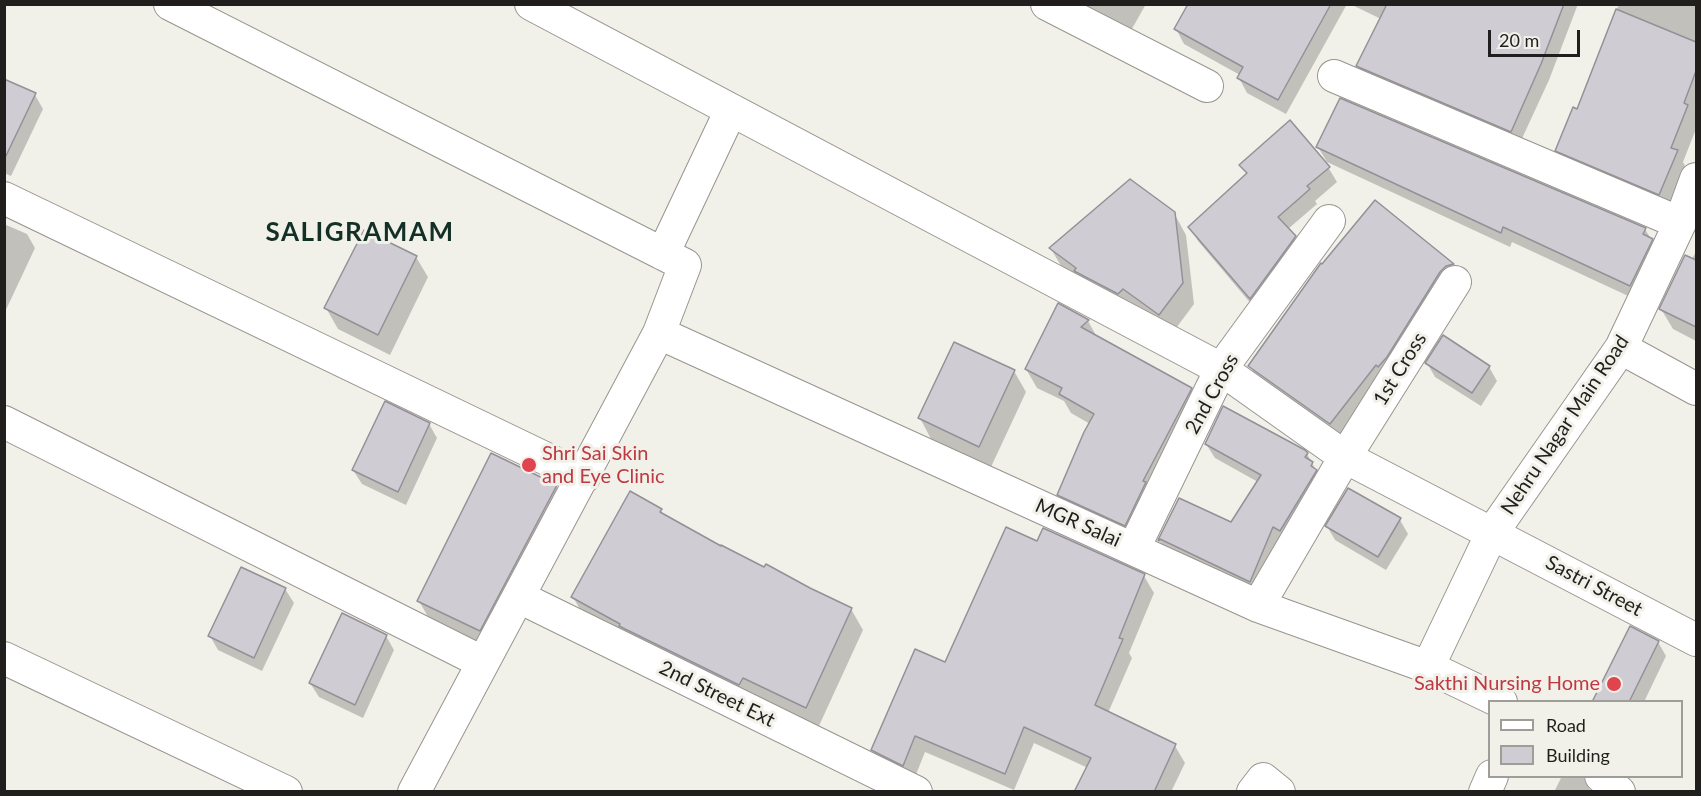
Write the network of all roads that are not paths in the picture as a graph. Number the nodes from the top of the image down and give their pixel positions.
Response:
1 (170, 4) edge
2 (531, 4) edge
3 (1047, 4) edge
4 (1334, 76) dead end
5 (1207, 86) dead end
6 (731, 110) junction
7 (1696, 179) edge
8 (4, 198) edge
9 (1329, 221) dead end
10 (1680, 223) junction
11 (663, 254) junction
12 (1455, 282) dead end
13 (659, 333) junction
14 (1621, 348) junction
15 (1221, 369) junction
16 (1696, 389) edge
17 (4, 422) edge
18 (1345, 457) junction
19 (584, 477) junction
20 (1492, 532) junction
21 (1134, 548) junction
22 (519, 597) junction
23 (1258, 606) junction
24 (1696, 640) edge
25 (4, 658) edge
26 (482, 662) junction
27 (1428, 667) junction
28 (1497, 700) edge
29 (1492, 778) edge
30 (1602, 778) edge
31 (286, 792) edge
32 (414, 792) edge
33 (916, 792) edge
34 (1485, 792) edge
35 (1619, 792) edge

1 - 11 street
2 - 6 street, Sastri Street
3 - 5 street
4 - 10 street
6 - 11 street
6 - 15 street, Sastri Street
7 - 10 street, Nehru Nagar Main Road
8 - 19 street
9 - 15 street, 2nd Cross
10 - 14 street, Nehru Nagar Main Road
11 - 13 street
12 - 18 street, 1st Cross
13 - 19 street
13 - 21 street, MGR Salai
14 - 16 street
14 - 20 street, Nehru Nagar Main Road
15 - 18 street, Sastri Street
15 - 21 street, 2nd Cross
17 - 26 street
18 - 20 street, Sastri Street
18 - 23 street, 1st Cross
19 - 22 street
20 - 24 street, Sastri Street
20 - 27 street, Nehru Nagar Main Road
21 - 23 street, MGR Salai
22 - 26 street
22 - 33 street, 2nd Street Ext
23 - 27 street, MGR Salai
25 - 31 street
26 - 32 street
27 - 28 street, MGR Salai
29 - 34 street
30 - 35 street

